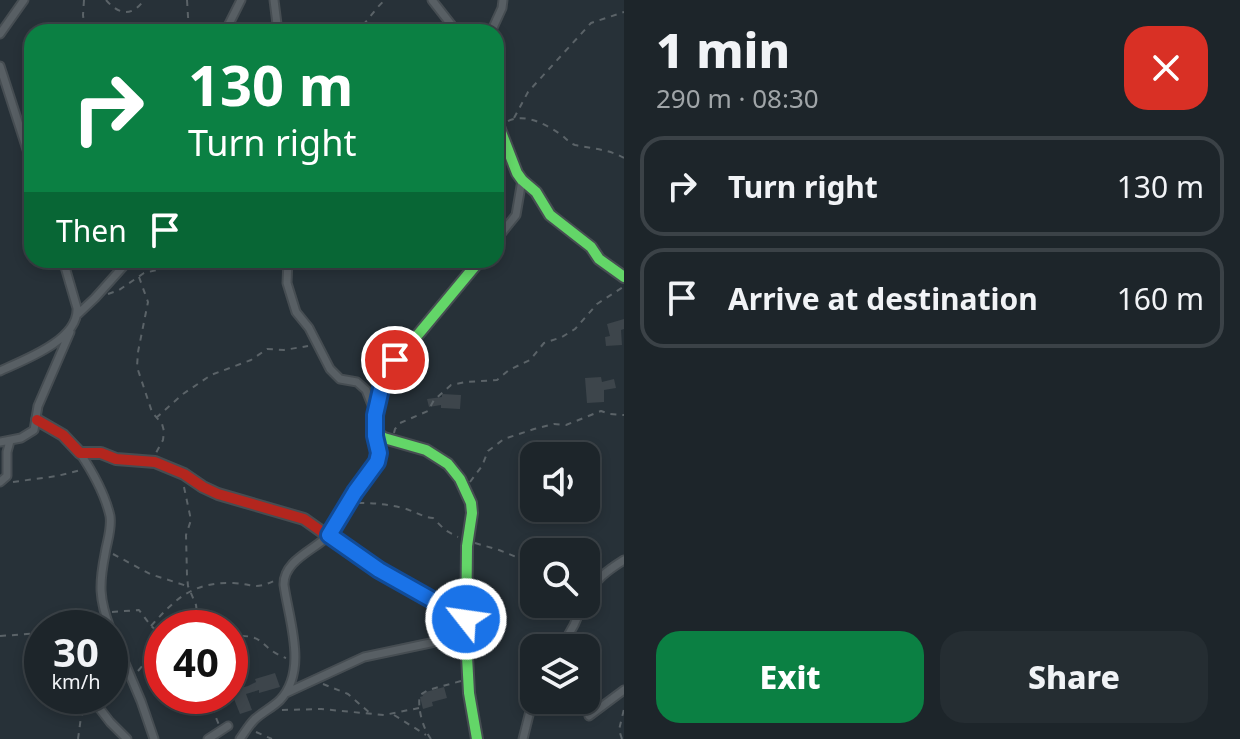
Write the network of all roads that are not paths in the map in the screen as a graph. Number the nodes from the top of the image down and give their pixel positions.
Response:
1 (24, 0) edge
2 (241, 0) edge
3 (274, 0) edge
4 (432, 0) edge
5 (503, 0) edge
6 (229, 24) edge
7 (277, 24) edge
8 (451, 24) edge
9 (495, 24) edge
10 (0, 34) edge
11 (0, 66) edge
12 (24, 140) edge
13 (504, 140) edge
14 (522, 180) junction
15 (504, 230) edge
16 (65, 268) edge
17 (122, 268) edge
18 (289, 268) edge
19 (473, 268) edge
20 (624, 277) edge
21 (78, 314) junction
22 (70, 330) junction
23 (0, 371) edge
24 (375, 415) junction
25 (37, 420) junction
26 (376, 432) junction
27 (10, 441) junction
28 (0, 442) edge
29 (80, 453) junction
30 (0, 482) edge
31 (329, 535) junction
32 (624, 560) edge
33 (600, 577) edge
34 (103, 610) edge
35 (466, 619) junction
36 (466, 638) junction
37 (128, 674) edge
38 (624, 690) edge
39 (284, 694) junction
40 (104, 714) edge
41 (529, 714) edge
42 (589, 716) dead end
43 (225, 728) road end
44 (127, 739) edge
45 (154, 739) edge
46 (208, 739) edge
47 (240, 739) edge
48 (477, 739) edge
49 (523, 739) edge

1 - 10 street
2 - 6 street
3 - 7 street
4 - 8 street
5 - 9 street
11 - 12 street
13 - 14 street
14 - 15 street
14 - 20 street
16 - 21 street
17 - 21 street
18 - 24 street
19 - 24 street
21 - 22 street
22 - 23 street
22 - 25 street
24 - 26 street
25 - 27 street
25 - 29 street
26 - 31 street
26 - 35 street
27 - 28 street
27 - 30 street
29 - 31 street
29 - 34 street
31 - 35 street
31 - 39 street
32 - 33 street
35 - 36 street
36 - 39 street
36 - 48 street
37 - 45 street
38 - 42 street
39 - 47 street
40 - 44 street
41 - 49 street
43 - 46 street

